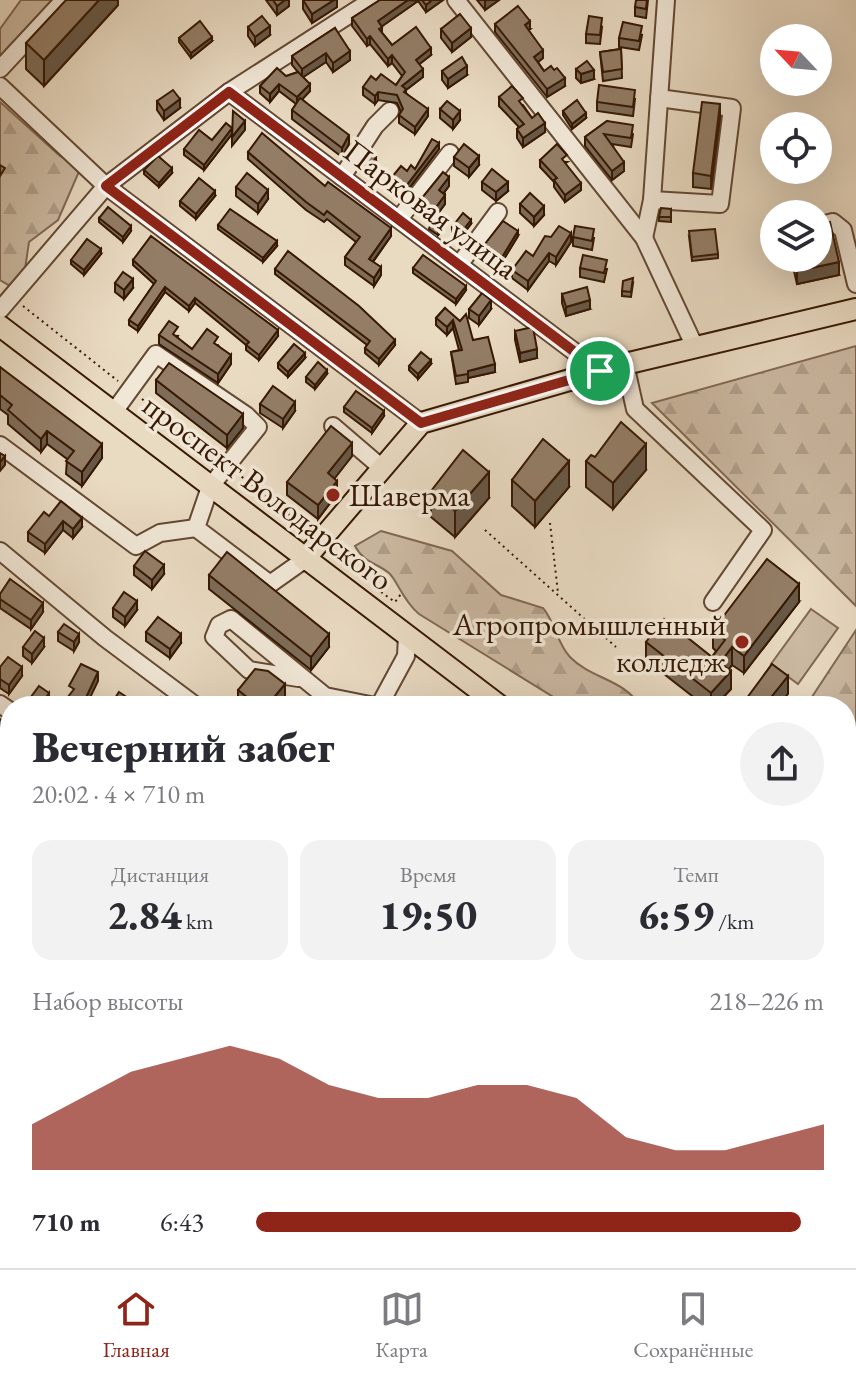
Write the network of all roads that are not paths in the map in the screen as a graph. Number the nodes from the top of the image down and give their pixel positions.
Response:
1 (64, 0) edge
2 (372, 0) edge
3 (456, 0) edge
4 (666, 0) edge
5 (0, 69) edge
6 (0, 86) edge
7 (229, 92) junction
8 (659, 98) junction
9 (390, 111) dead end
10 (450, 153) dead end
11 (342, 177) junction
12 (106, 186) junction
13 (652, 200) junction
14 (498, 212) dead end
15 (399, 219) junction
16 (832, 222) edge
17 (644, 238) junction
18 (459, 265) junction
19 (856, 284) edge
20 (856, 309) edge
21 (0, 310) edge
22 (0, 326) edge
23 (695, 347) junction
24 (625, 364) junction
25 (600, 371) junction
26 (113, 413) junction
27 (421, 423) junction
28 (333, 426) edge
29 (0, 445) edge
30 (382, 468) junction
31 (210, 487) junction
32 (196, 528) junction
33 (0, 551) edge
34 (304, 560) junction
35 (713, 602) dead end
36 (407, 635) junction
37 (298, 678) junction
38 (183, 696) edge
39 (325, 696) edge
40 (383, 696) edge
41 (487, 696) edge

1 - 5 street
2 - 7 street
3 - 17 street
4 - 8 street
6 - 12 street
7 - 11 street, Парковая улица
7 - 12 street
8 - 13 street
8 - 13 street
9 - 11 street
10 - 15 street
11 - 15 street, Парковая улица
12 - 21 street
12 - 27 street
13 - 17 street
14 - 18 street
15 - 18 street, Парковая улица
16 - 19 street
17 - 23 street
18 - 25 street, Парковая улица
20 - 23 main road
22 - 26 main road, проспект Володарского
23 - 24 main road
24 - 25 main road
24 - 35 street
25 - 27 main road
26 - 31 main road, проспект Володарского
26 - 31 street
27 - 30 main road
28 - 30 street
29 - 32 street
30 - 34 main road
31 - 32 street
31 - 34 main road, проспект Володарского
32 - 34 street
33 - 38 street
34 - 36 main road, проспект Володарского
36 - 40 street
36 - 41 main road, проспект Володарского
37 - 37 street
37 - 39 street

